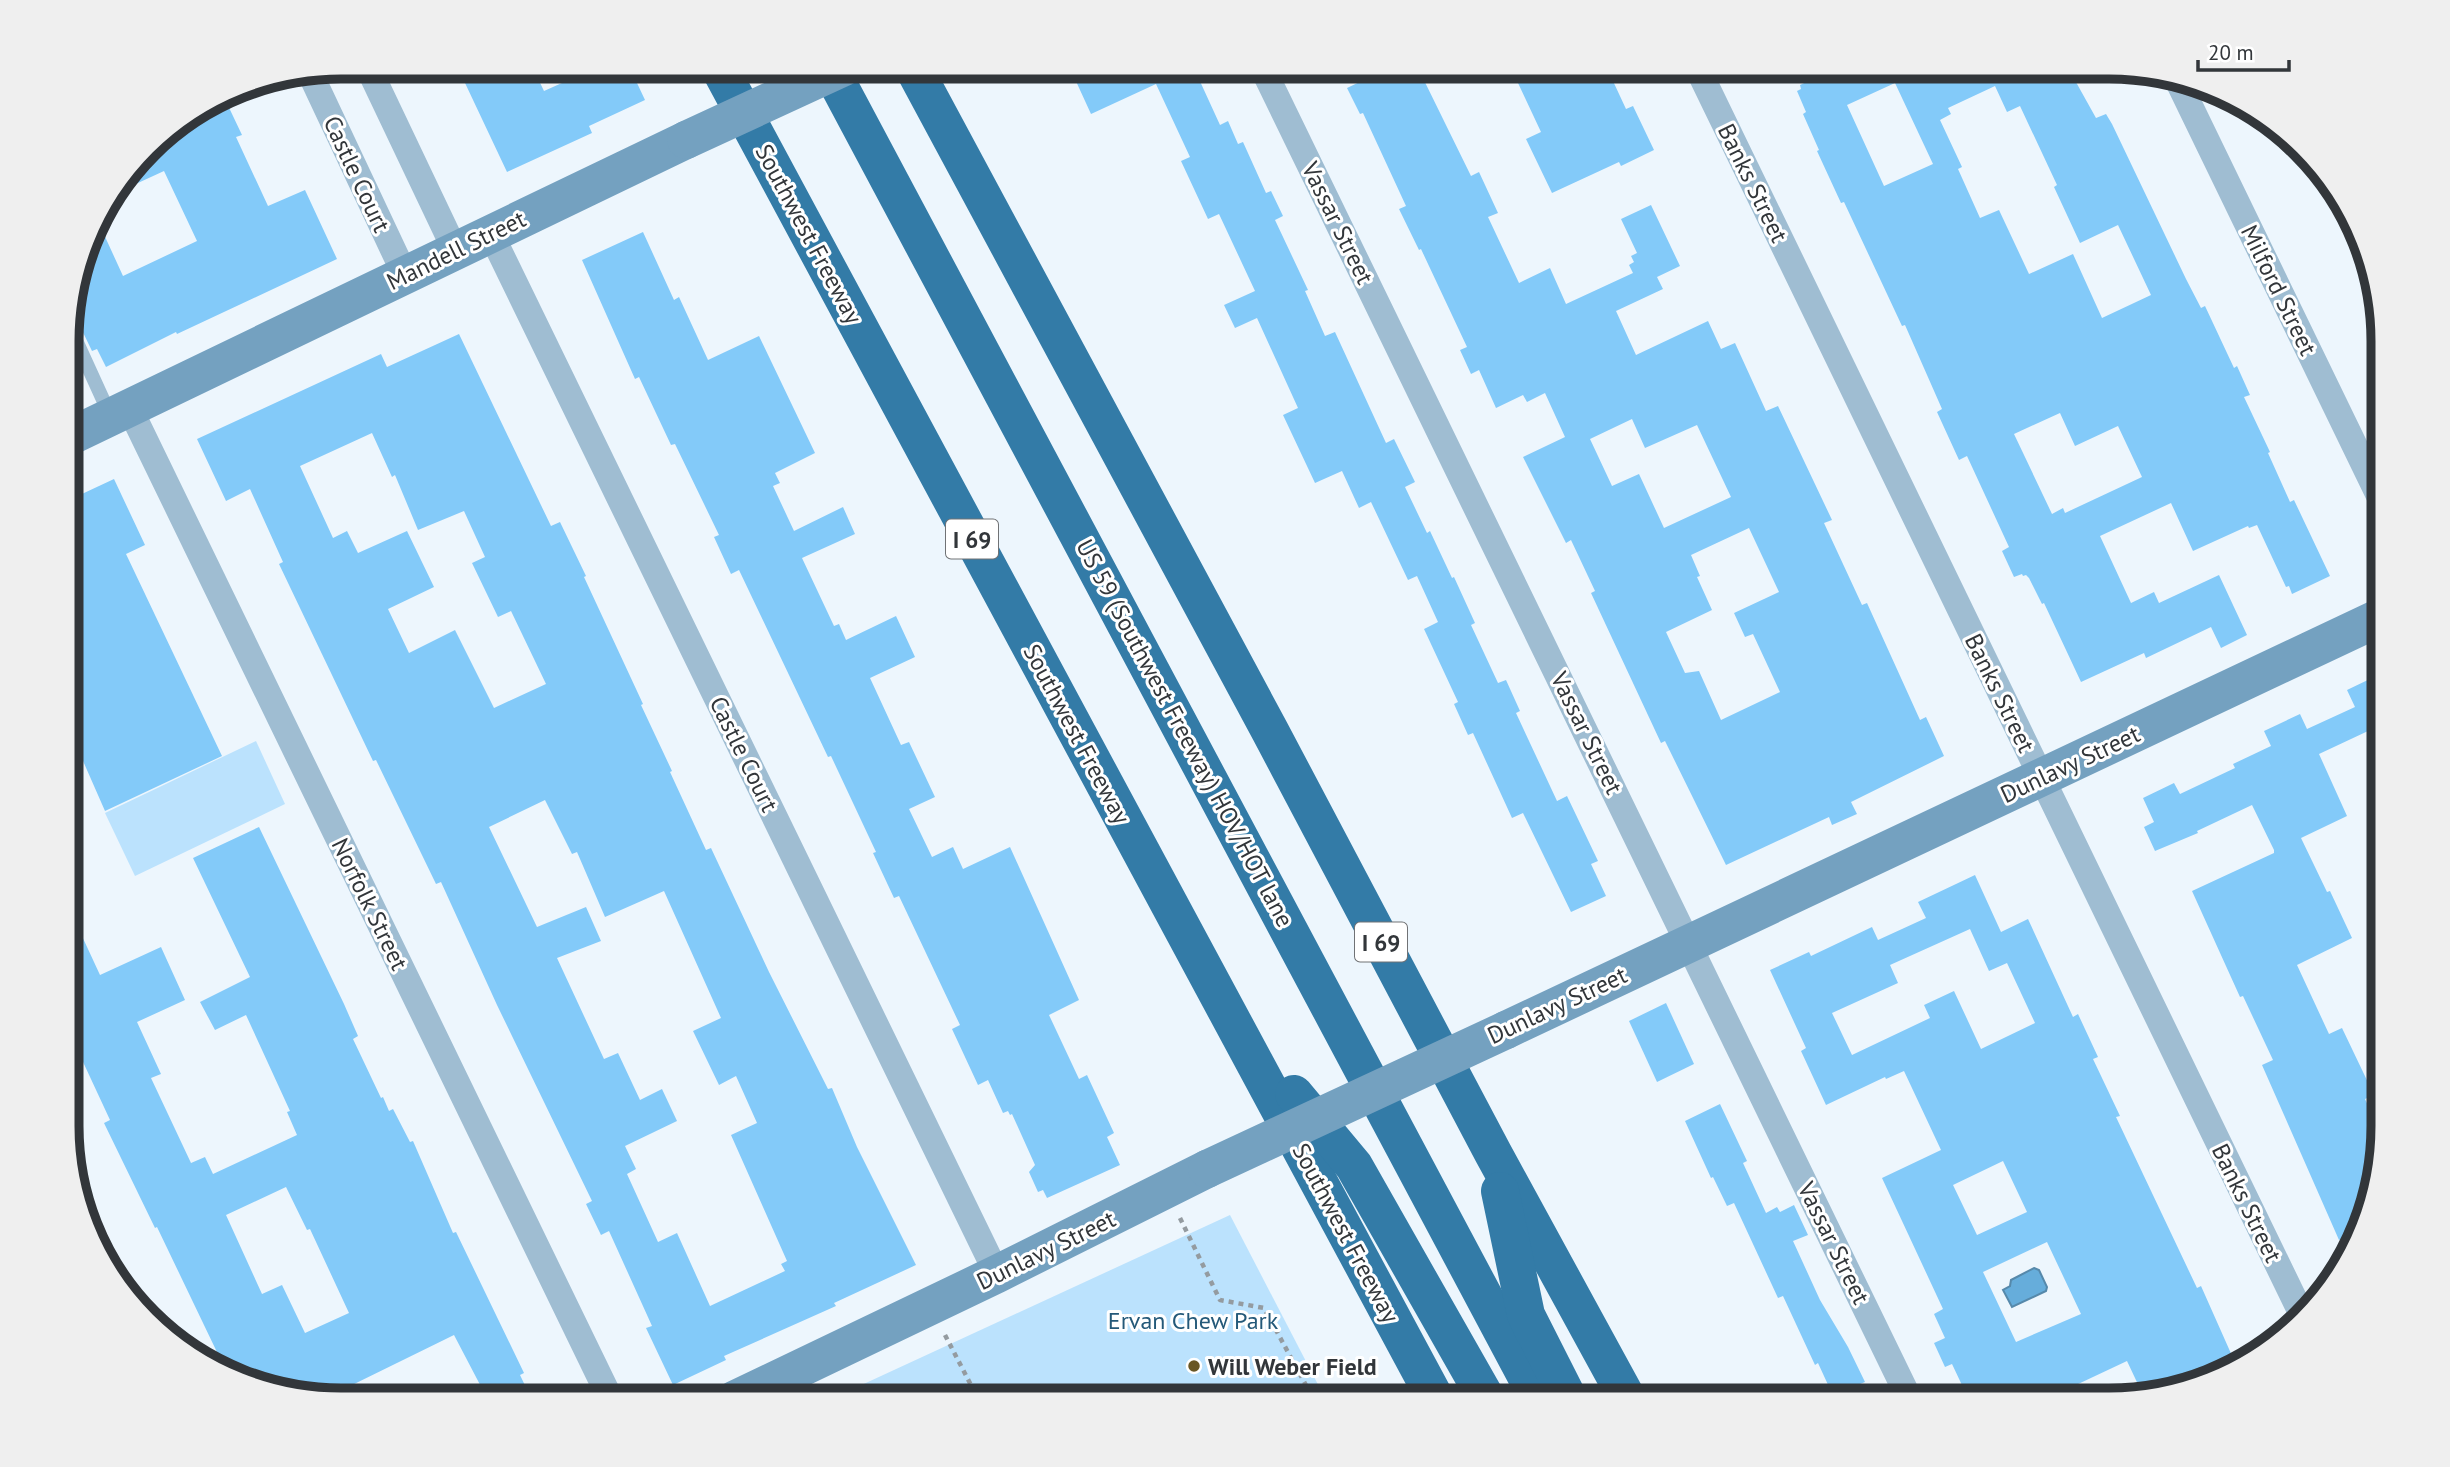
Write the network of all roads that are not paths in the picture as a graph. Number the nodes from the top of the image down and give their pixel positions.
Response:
1 (374, 79) edge
2 (726, 79) edge
3 (816, 79) edge
4 (836, 79) edge
5 (920, 79) edge
6 (1268, 79) edge
7 (1703, 79) edge
8 (313, 80) edge
9 (2182, 89) edge
10 (491, 234) junction
11 (455, 250) junction
12 (405, 275) junction
13 (79, 343) edge
14 (119, 411) junction
15 (79, 432) edge
16 (2371, 479) edge
17 (2371, 622) edge
18 (2041, 778) junction
19 (1689, 944) junction
20 (1226, 1012) junction
21 (1493, 1153) junction
22 (997, 1274) junction
23 (2298, 1308) edge
24 (605, 1388) edge
25 (759, 1388) edge
26 (1430, 1388) edge
27 (1480, 1388) edge
28 (1533, 1388) edge
29 (1563, 1388) edge
30 (1621, 1388) edge
31 (1904, 1388) edge

1 - 11 street
2 - 20 highway, Southwest Freeway / I 69
3 - 10 street, Mandell Street, bridge
4 - 28 highway, US 59 (Southwest Freeway) HOV/HOT lane
5 - 21 highway, I 69
6 - 19 street, Vassar Street
7 - 18 street, Banks Street
8 - 12 street, Castle Court
9 - 16 street, Milford Street
10 - 11 street, Mandell Street
10 - 22 street, Castle Court
11 - 12 street, Mandell Street
12 - 14 street, Mandell Street
13 - 14 lane
14 - 15 street, Mandell Street
14 - 24 street, Norfolk Street
17 - 18 street, Dunlavy Street
18 - 19 street, Dunlavy Street
18 - 23 street, Banks Street
19 - 22 street, Dunlavy Street, bridge
19 - 31 street, Vassar Street
20 - 26 highway, Southwest Freeway / I 69
20 - 27 highway
21 - 29 highway
21 - 30 highway, I 69
22 - 25 street, Dunlavy Street

